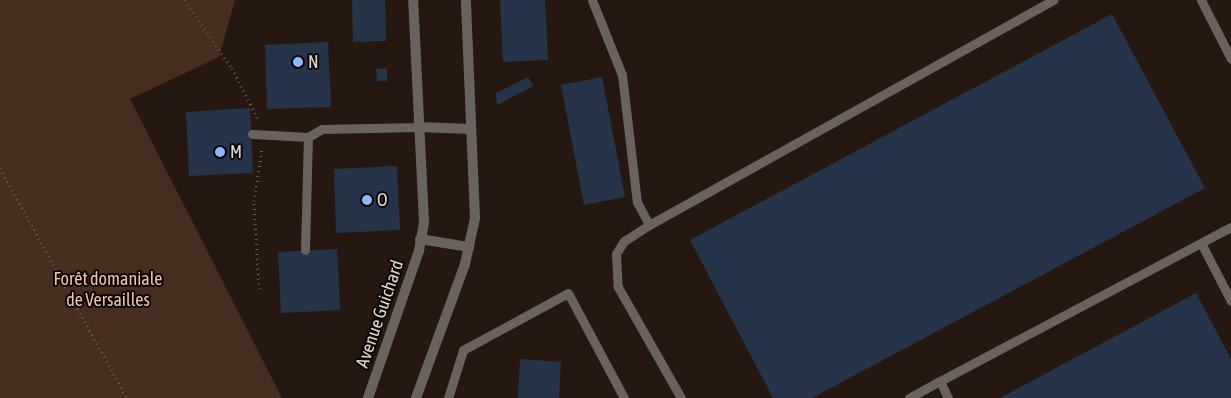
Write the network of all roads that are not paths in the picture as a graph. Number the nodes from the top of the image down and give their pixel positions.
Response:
1 (413, 0) edge
2 (466, 0) edge
3 (592, 0) edge
4 (1054, 0) edge
5 (1200, 0) edge
6 (1231, 60) edge
7 (419, 127) junction
8 (471, 129) junction
9 (252, 134) dead end
10 (308, 137) junction
11 (649, 225) junction
12 (1231, 226) edge
13 (420, 239) junction
14 (1201, 243) junction
15 (469, 247) junction
16 (306, 250) dead end
17 (1231, 301) edge
18 (940, 381) junction
19 (368, 398) edge
20 (416, 398) edge
21 (448, 398) edge
22 (624, 398) edge
23 (681, 398) edge
24 (909, 398) edge
25 (948, 398) edge

1 - 7 street, Avenue Guichard
2 - 8 street
3 - 11 lane
4 - 11 lane
5 - 6 lane
7 - 8 street
7 - 10 lane
7 - 13 street, Avenue Guichard
8 - 15 street
9 - 10 lane
10 - 16 lane
11 - 23 lane
12 - 14 lane
13 - 15 street
13 - 19 street, Avenue Guichard
14 - 17 lane
14 - 18 lane
15 - 20 street
18 - 24 lane
18 - 25 lane
21 - 22 lane

